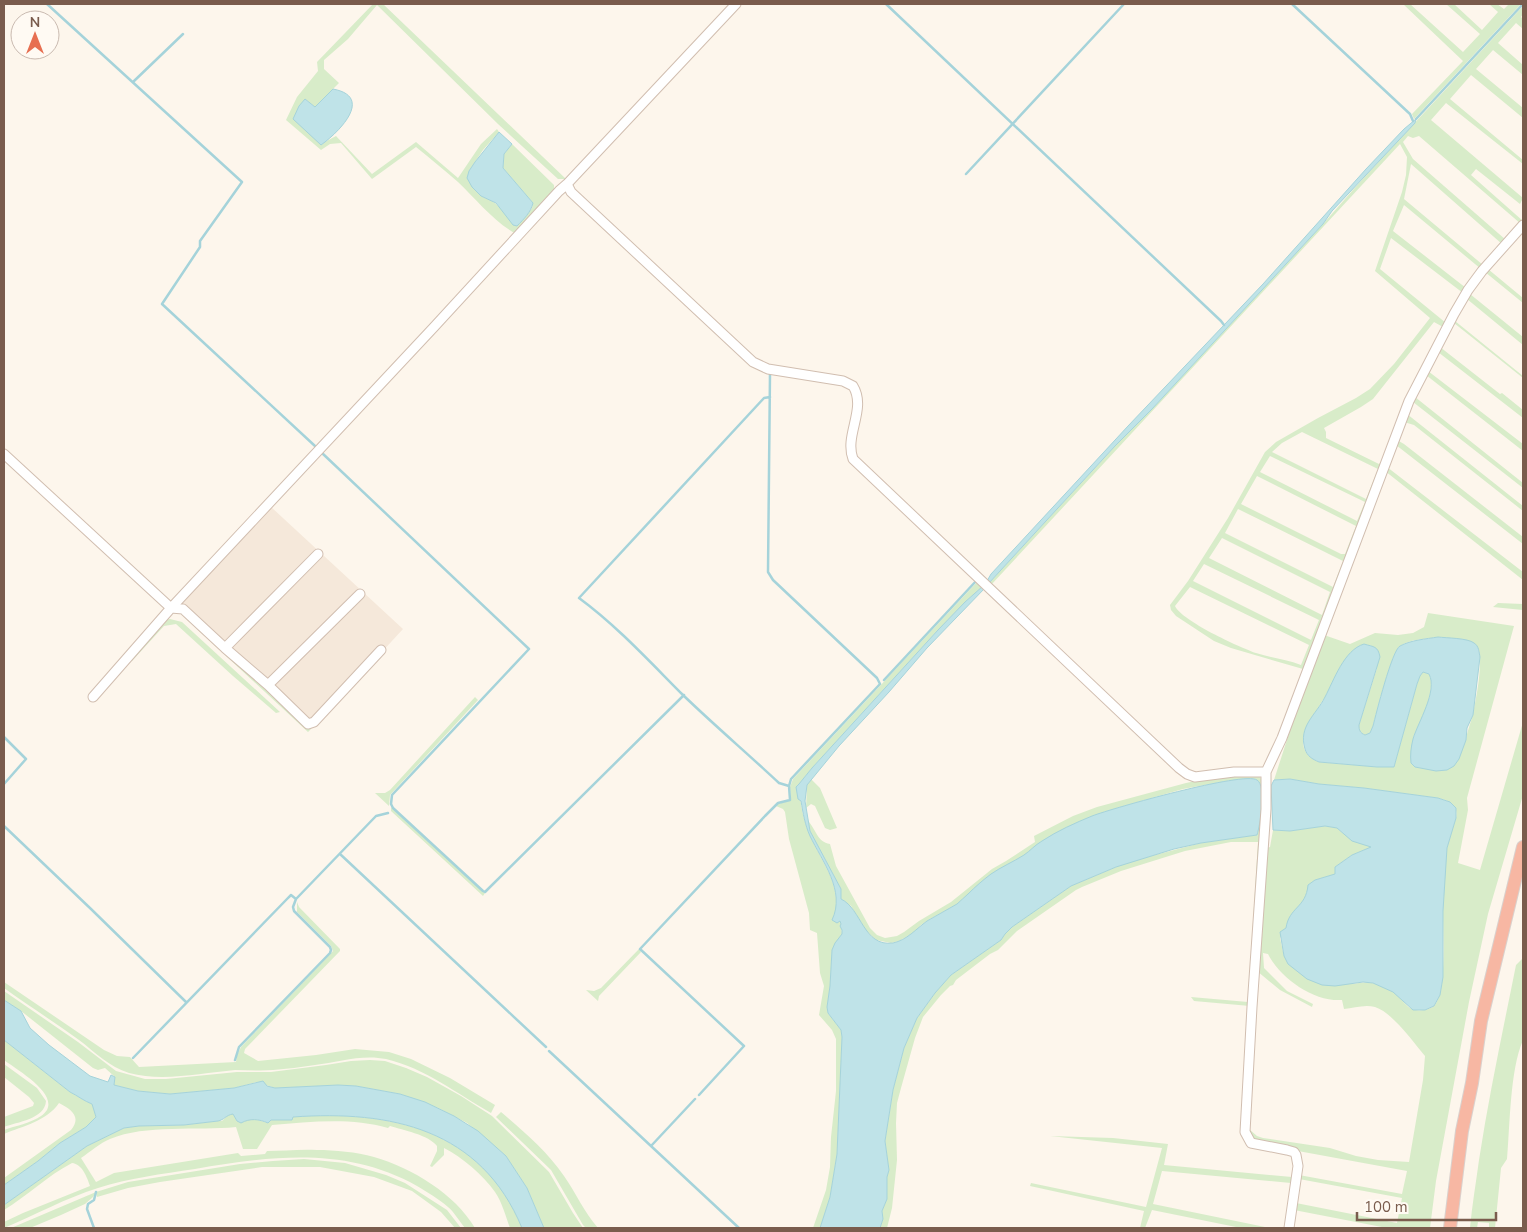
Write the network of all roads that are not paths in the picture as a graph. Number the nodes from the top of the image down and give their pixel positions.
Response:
1 (736, 4) edge
2 (566, 184) junction
3 (1523, 225) edge
4 (4, 454) edge
5 (318, 554) dead end
6 (360, 594) dead end
7 (171, 608) junction
8 (225, 648) junction
9 (381, 650) dead end
10 (268, 684) junction
11 (93, 697) dead end
12 (1266, 772) junction
13 (1523, 846) edge
14 (1289, 1228) edge
15 (1450, 1228) edge

1 - 2 street
2 - 7 street
2 - 12 street
3 - 12 street
4 - 7 street
5 - 8 street
6 - 10 street
7 - 8 street
7 - 11 street
8 - 10 street
9 - 10 street
12 - 14 street
13 - 15 highway

